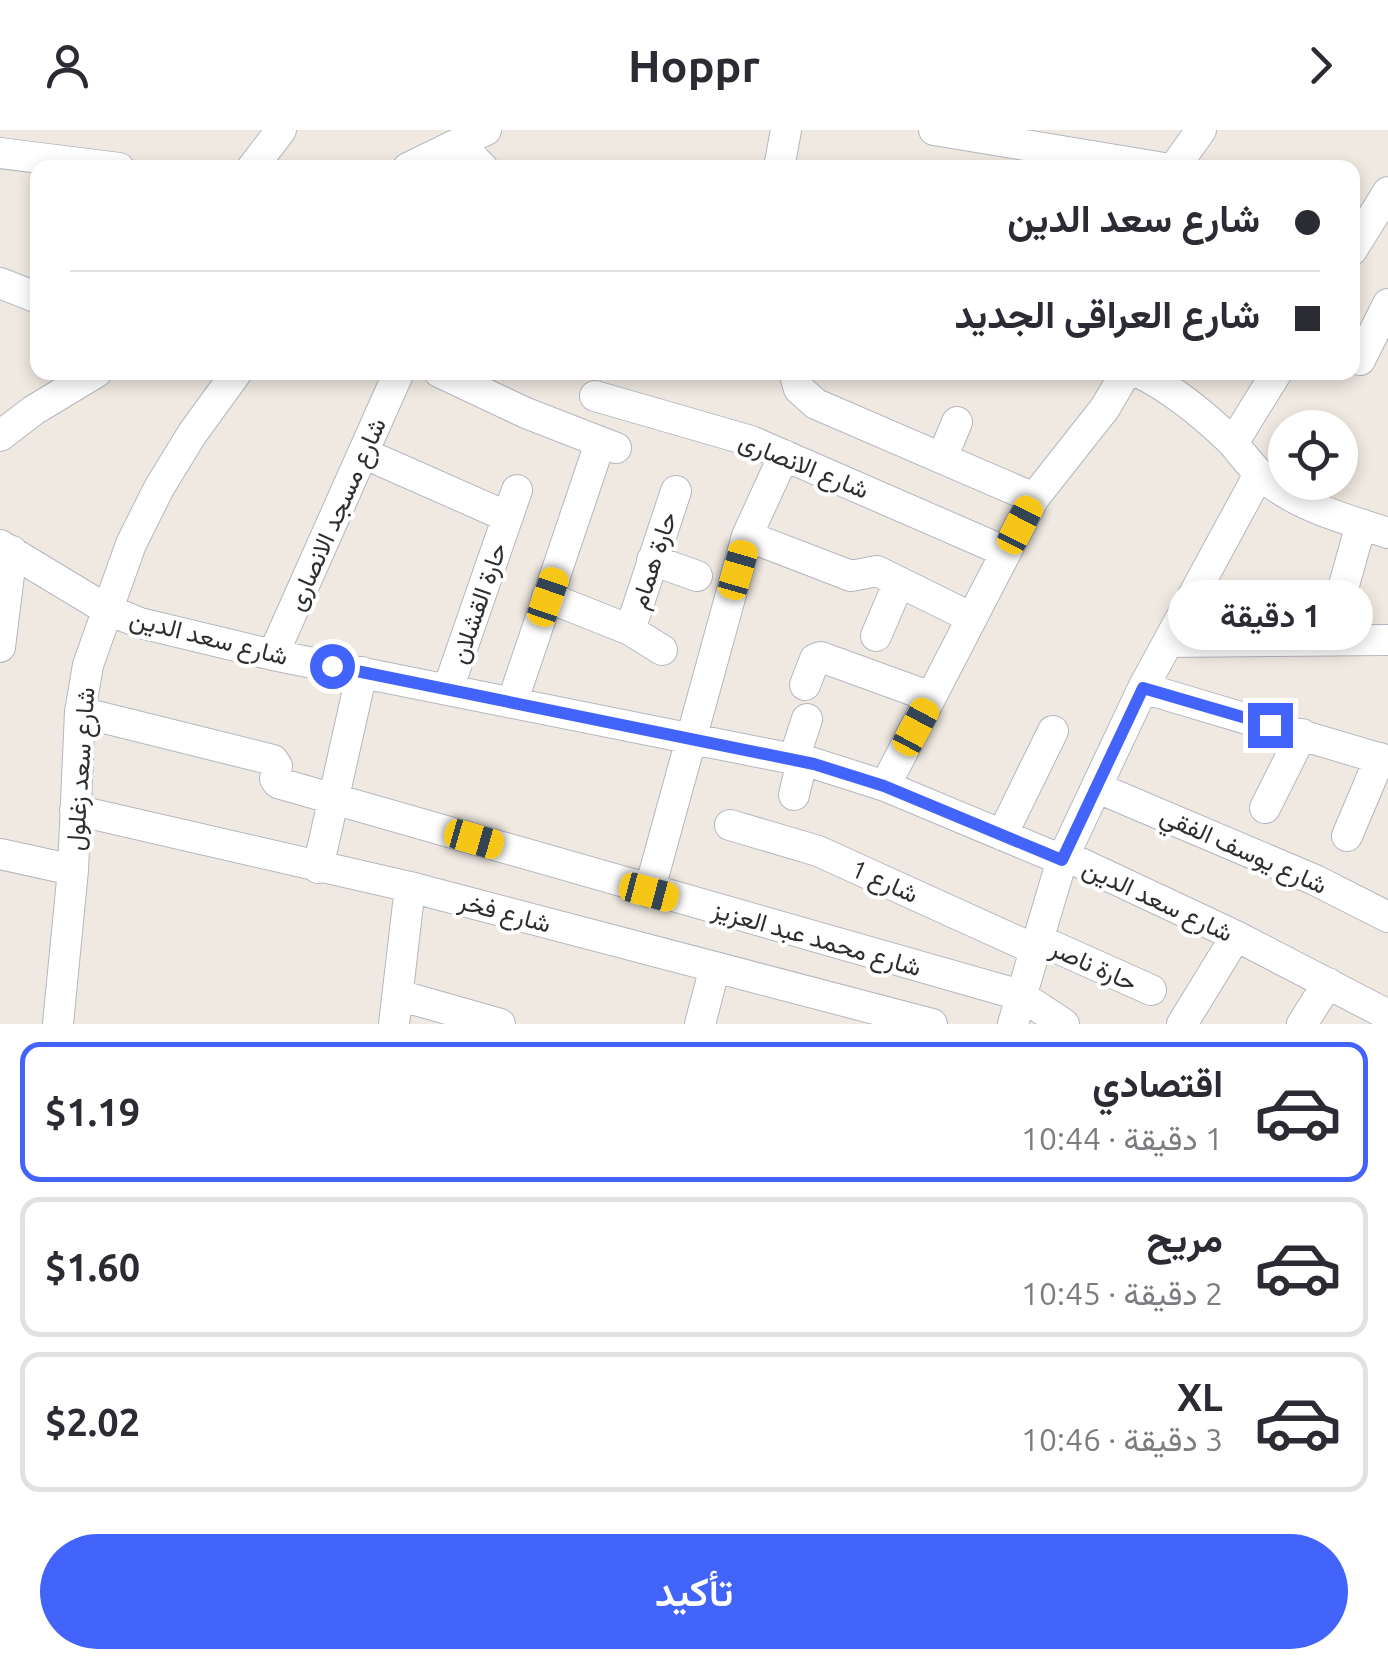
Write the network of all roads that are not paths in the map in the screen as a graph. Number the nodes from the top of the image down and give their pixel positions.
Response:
1 (280, 130) edge
2 (486, 130) edge
3 (786, 130) edge
4 (1201, 130) edge
5 (945, 131) edge
6 (1000, 135) edge
7 (50, 143) edge
8 (458, 144) junction
9 (1075, 151) edge
10 (0, 153) edge
11 (97, 160) edge
12 (258, 160) edge
13 (425, 160) edge
14 (475, 160) edge
15 (788, 160) edge
16 (1122, 160) edge
17 (1180, 160) edge
18 (1388, 192) edge
19 (1360, 237) edge
20 (0, 283) edge
21 (30, 295) edge
22 (1388, 304) edge
23 (1360, 360) dead end
24 (84, 380) edge
25 (222, 380) edge
26 (395, 380) edge
27 (456, 380) edge
28 (796, 380) edge
29 (1121, 380) edge
30 (1154, 380) edge
31 (1272, 380) edge
32 (595, 396) dead end
33 (957, 422) dead end
34 (0, 436) edge
35 (1233, 443) junction
36 (363, 453) junction
37 (784, 455) junction
38 (942, 458) junction
39 (1259, 474) junction
40 (676, 491) dead end
41 (1034, 498) junction
42 (1374, 528) edge
43 (747, 536) junction
44 (6, 548) edge
45 (1006, 552) junction
46 (652, 560) junction
47 (697, 576) dead end
48 (899, 582) junction
49 (548, 597) junction
50 (1271, 603) dead end
51 (106, 609) junction
52 (972, 618) junction
53 (630, 630) junction
54 (876, 636) dead end
55 (1388, 640) edge
56 (1168, 642) junction
57 (0, 647) edge
58 (662, 650) dead end
59 (273, 655) junction
60 (362, 672) junction
61 (805, 686) dead end
62 (1143, 688) junction
63 (448, 689) junction
64 (931, 697) junction
65 (512, 702) junction
66 (80, 712) junction
67 (807, 719) dead end
68 (1054, 732) dead end
69 (1302, 734) junction
70 (692, 738) junction
71 (1384, 759) edge
72 (798, 760) junction
73 (884, 786) junction
74 (1098, 788) junction
75 (794, 795) dead end
76 (334, 797) junction
77 (1265, 808) dead end
78 (75, 810) junction
79 (730, 824) dead end
80 (1002, 835) junction
81 (1347, 836) dead end
82 (0, 854) edge
83 (1062, 860) junction
84 (318, 868) junction
85 (73, 870) junction
86 (410, 888) junction
87 (649, 892) junction
88 (1388, 917) edge
89 (1236, 936) junction
90 (1036, 944) junction
91 (715, 967) junction
92 (1328, 983) junction
93 (1151, 990) dead end
94 (396, 1010) edge
95 (1017, 1010) edge
96 (1388, 1015) edge
97 (453, 1018) edge
98 (58, 1024) edge
99 (500, 1024) edge
100 (700, 1024) edge
101 (932, 1024) edge
102 (1064, 1024) edge
103 (1182, 1024) edge
104 (1302, 1024) edge

1 - 12 street
2 - 8 street
3 - 15 street
4 - 17 street
5 - 6 street
6 - 9 street
7 - 10 street
7 - 11 street
8 - 13 street
8 - 14 street
9 - 16 street
18 - 19 street
20 - 21 street
22 - 23 street
24 - 34 street
25 - 51 street, شارع سعد زغلول
26 - 36 street, شارع مسجد الانصارى
27 - 49 street
28 - 38 street
29 - 41 street
30 - 35 street
31 - 35 street
32 - 37 street, شارع الانصارى
33 - 38 street
35 - 39 street
36 - 59 street, شارع مسجد الانصارى
36 - 63 street, حارة القشلان
37 - 43 street
37 - 45 street, شارع الانصارى
38 - 41 street
39 - 42 street
39 - 56 street
40 - 46 street, حارة همام
41 - 45 street
42 - 50 street
43 - 48 street
43 - 70 street
44 - 51 street, شارع سعد الدين
44 - 57 street
45 - 52 street
46 - 47 street
46 - 53 street, حارة همام
48 - 52 street
48 - 54 street
49 - 53 street
49 - 65 street
51 - 59 street, شارع سعد الدين
51 - 66 street, شارع سعد زغلول
52 - 64 street
53 - 58 street
55 - 56 street
56 - 62 street
59 - 60 street, شارع سعد الدين
60 - 63 street, شارع سعد الدين
60 - 76 street
61 - 64 street
62 - 69 street
62 - 74 street
63 - 65 street, شارع سعد الدين
64 - 73 street
65 - 70 street, شارع سعد الدين
66 - 76 street, شارع محمد عبد العزيز
66 - 78 street, شارع سعد زغلول
67 - 72 street
68 - 80 street
69 - 71 street
69 - 77 street
70 - 72 street, شارع سعد الدين
70 - 87 street
71 - 81 street
72 - 73 street, شارع سعد الدين
72 - 75 street
73 - 80 street, شارع سعد الدين
74 - 83 street
74 - 88 street, شارع يوسف الفقي
76 - 84 street
76 - 87 street, شارع محمد عبد العزيز
78 - 84 street, شارع فخر
78 - 85 street, شارع سعد زغلول
79 - 90 street, شارع 1
80 - 83 street, شارع سعد الدين
82 - 85 street
83 - 89 street, شارع سعد الدين
83 - 90 street
84 - 86 street, شارع فخر
85 - 98 street, شارع سعد زغلول
86 - 91 street, شارع فخر
86 - 94 street
87 - 95 street, شارع محمد عبد العزيز
89 - 92 street, شارع سعد الدين
89 - 103 street
90 - 93 street, حارة ناصر
90 - 95 street
91 - 100 street
91 - 101 street, شارع فخر
92 - 96 street, شارع سعد الدين
92 - 104 street
94 - 97 street
95 - 102 street, شارع محمد عبد العزيز
97 - 99 street

